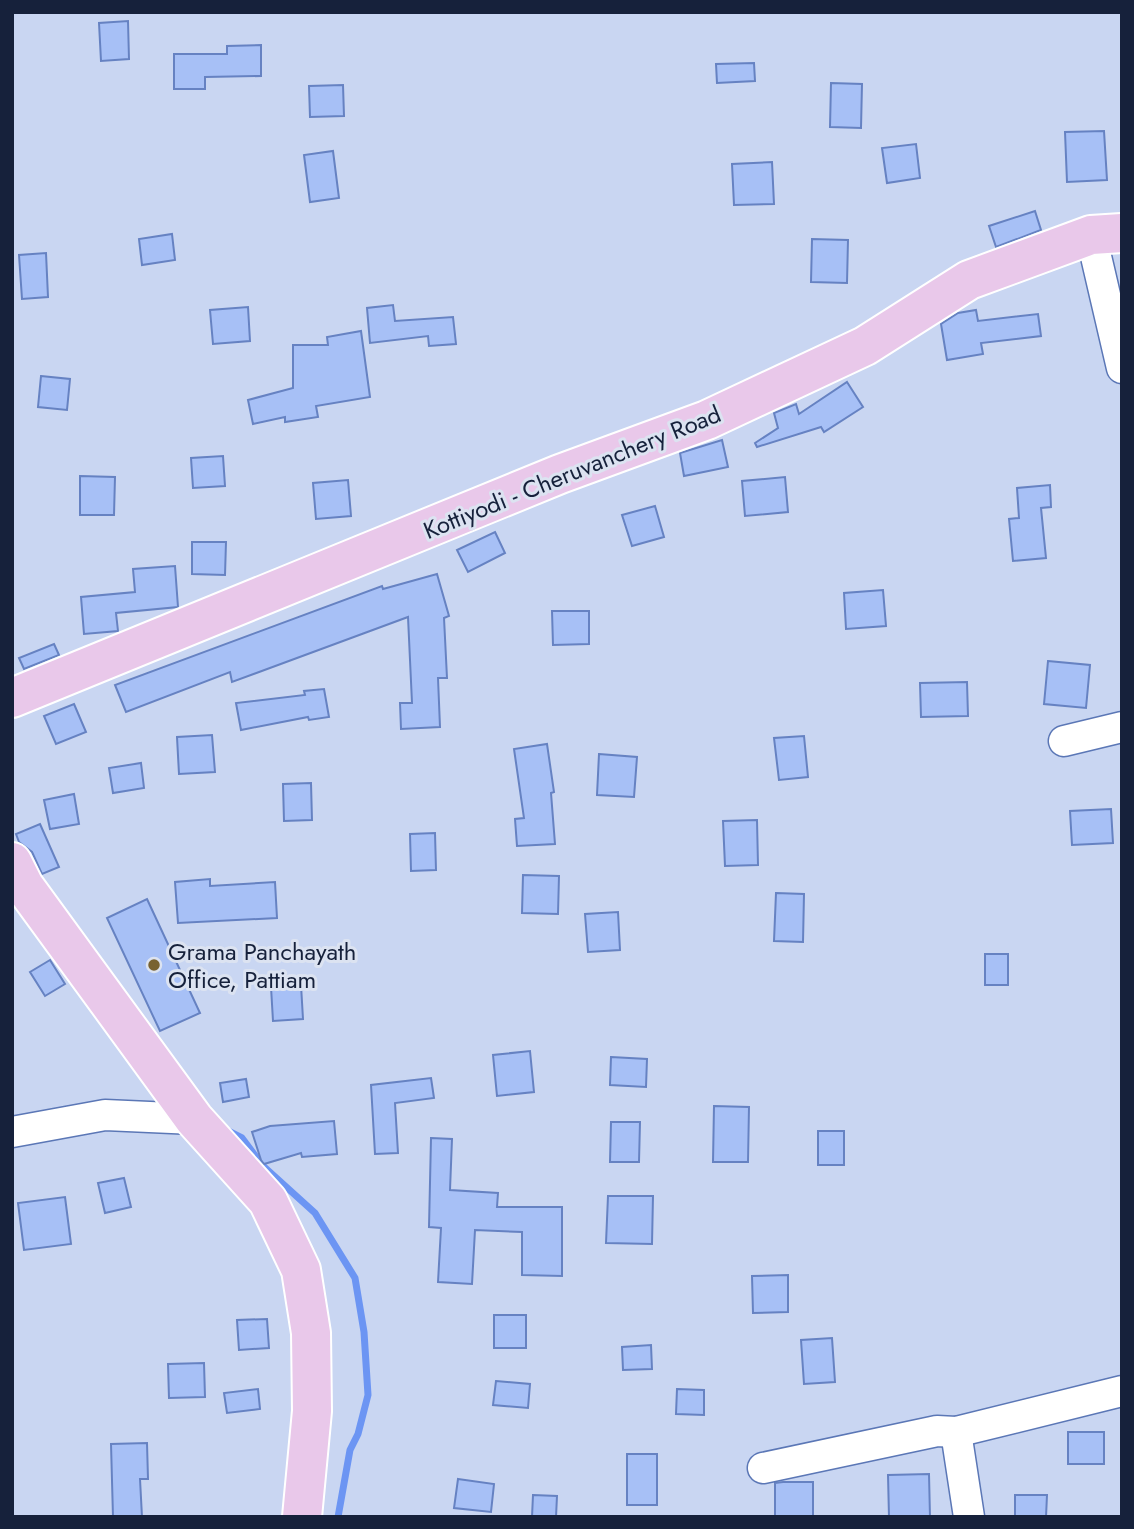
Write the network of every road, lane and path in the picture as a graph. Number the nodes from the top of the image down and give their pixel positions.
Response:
1 (1106, 234) edge
2 (1122, 368) edge
3 (12, 698) edge
4 (1122, 727) edge
5 (1064, 741) dead end
6 (12, 862) edge
7 (194, 1119) junction
8 (12, 1132) edge
9 (1122, 1391) edge
10 (956, 1433) junction
11 (763, 1468) dead end
12 (302, 1517) edge
13 (969, 1517) edge

1 - 2 street
1 - 3 main road, Kottiyodi - Cheruvanchery Road
4 - 5 street
6 - 7 main road
7 - 8 street
7 - 12 main road
9 - 10 street
10 - 11 street
10 - 13 street

